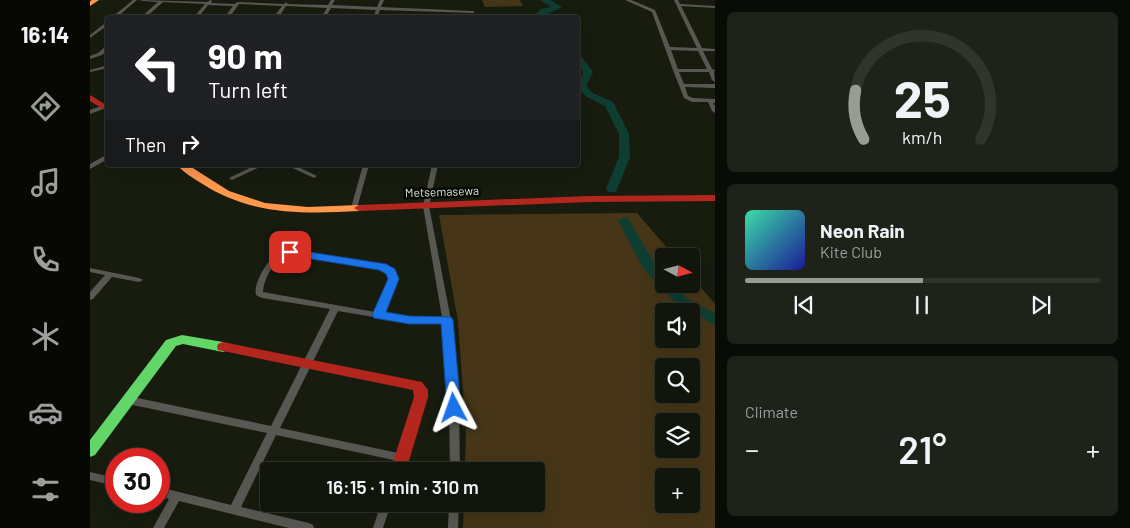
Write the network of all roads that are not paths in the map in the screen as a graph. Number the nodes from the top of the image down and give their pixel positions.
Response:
1 (96, 0) edge
2 (135, 0) edge
3 (142, 0) edge
4 (162, 0) edge
5 (333, 0) edge
6 (382, 0) edge
7 (627, 0) edge
8 (209, 2) edge
9 (286, 2) edge
10 (677, 2) edge
11 (238, 3) edge
12 (90, 4) edge
13 (329, 7) junction
14 (715, 7) edge
15 (378, 8) junction
16 (473, 12) dead end
17 (118, 15) edge
18 (145, 15) edge
19 (198, 15) edge
20 (228, 15) edge
21 (277, 15) edge
22 (325, 15) edge
23 (376, 15) edge
24 (105, 24) edge
25 (90, 37) edge
26 (668, 48) junction
27 (105, 49) edge
28 (698, 49) junction
29 (715, 50) edge
30 (90, 58) edge
31 (105, 67) edge
32 (91, 70) edge
33 (675, 70) junction
34 (712, 71) edge
35 (715, 80) edge
36 (681, 85) junction
37 (715, 86) edge
38 (90, 97) edge
39 (712, 101) edge
40 (105, 107) edge
41 (105, 108) edge
42 (715, 111) edge
43 (90, 112) edge
44 (105, 158) edge
45 (90, 167) edge
46 (185, 167) edge
47 (257, 167) edge
48 (294, 167) edge
49 (365, 167) edge
50 (435, 167) edge
51 (314, 176) dead end
52 (232, 178) dead end
53 (715, 198) edge
54 (426, 206) junction
55 (354, 208) junction
56 (90, 270) edge
57 (110, 274) junction
58 (139, 280) dead end
59 (90, 297) edge
60 (335, 308) junction
61 (378, 315) junction
62 (447, 320) junction
63 (306, 365) junction
64 (128, 400) junction
65 (273, 431) junction
66 (90, 451) edge
67 (403, 458) junction
68 (401, 462) edge
69 (455, 462) edge
70 (90, 476) edge
71 (105, 479) edge
72 (170, 494) edge
73 (177, 496) junction
74 (234, 510) junction
75 (383, 512) edge
76 (454, 512) edge
77 (158, 528) edge
78 (309, 528) edge
79 (378, 528) edge
80 (453, 528) edge

1 - 12 street
2 - 17 street
3 - 4 street
4 - 8 street
4 - 18 street
5 - 13 street
6 - 15 street
7 - 26 street
8 - 11 street
8 - 19 street
9 - 11 street
9 - 13 street
9 - 21 street
10 - 14 street
10 - 28 street
11 - 20 street
13 - 15 street
13 - 22 street
15 - 16 street
15 - 23 street
24 - 25 street
26 - 28 street
26 - 33 street
27 - 30 street
28 - 29 street
28 - 34 street
31 - 32 street
33 - 34 street
33 - 36 street
34 - 35 street
36 - 37 street
36 - 39 street
38 - 40 street
39 - 42 street
41 - 43 street
44 - 45 street
46 - 55 street, Metsemasewa
47 - 52 street
48 - 51 street
49 - 55 street
50 - 54 street
53 - 54 street, Metsemasewa
54 - 55 street, Metsemasewa
54 - 62 street
56 - 57 street
57 - 58 street
57 - 59 street
60 - 61 street
60 - 61 street
60 - 63 street
61 - 62 street
62 - 69 street
63 - 64 street
63 - 65 street
63 - 67 street
64 - 65 street
64 - 66 street
65 - 67 street
65 - 74 street
67 - 68 street
70 - 71 street
72 - 73 street
73 - 74 street
73 - 77 street
74 - 78 street
75 - 79 street
76 - 80 street

